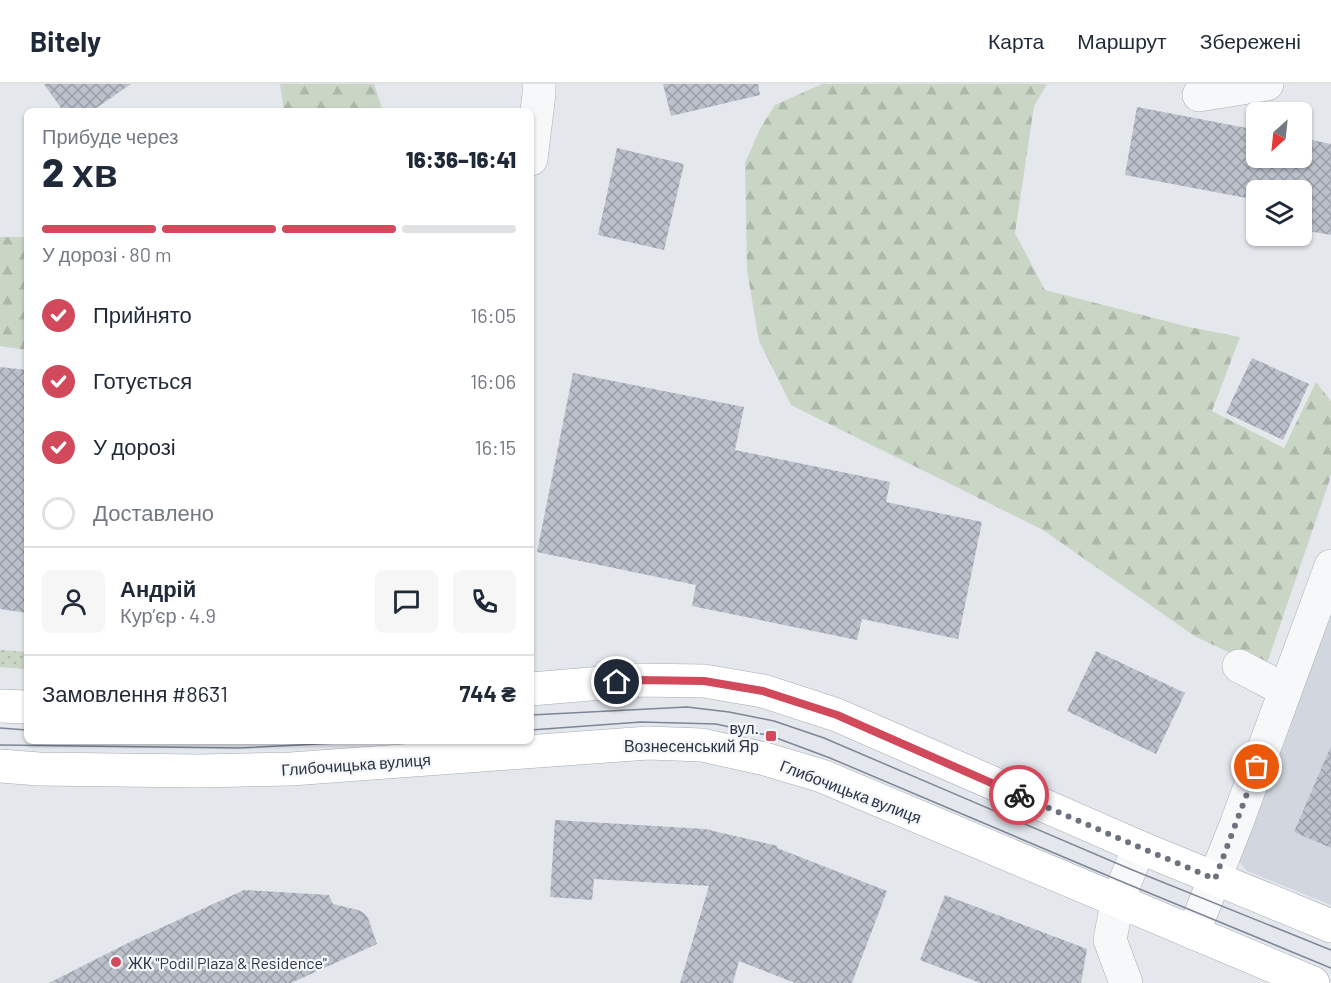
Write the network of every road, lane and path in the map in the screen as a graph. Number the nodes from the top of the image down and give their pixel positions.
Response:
1 (539, 84) edge
2 (1267, 84) edge
3 (1199, 95) dead end
4 (534, 135) edge
5 (1331, 566) edge
6 (1239, 666) dead end
7 (534, 689) edge
8 (1285, 690) junction
9 (0, 706) edge
10 (24, 707) edge
11 (0, 766) edge
12 (1139, 847) junction
13 (1215, 879) junction
14 (1118, 902) junction
15 (1331, 926) edge
16 (1193, 933) junction
17 (1126, 983) edge
18 (1313, 983) edge

1 - 4 street
2 - 3 street
5 - 8 street
6 - 8 street
7 - 12 main road
8 - 13 street
9 - 10 main road
11 - 14 main road, Глибочицька вулиця
12 - 13 main road
12 - 14 street
13 - 15 main road
13 - 16 street
14 - 16 main road, Глибочицька вулиця
14 - 17 street
16 - 18 main road, Глибочицька вулиця

